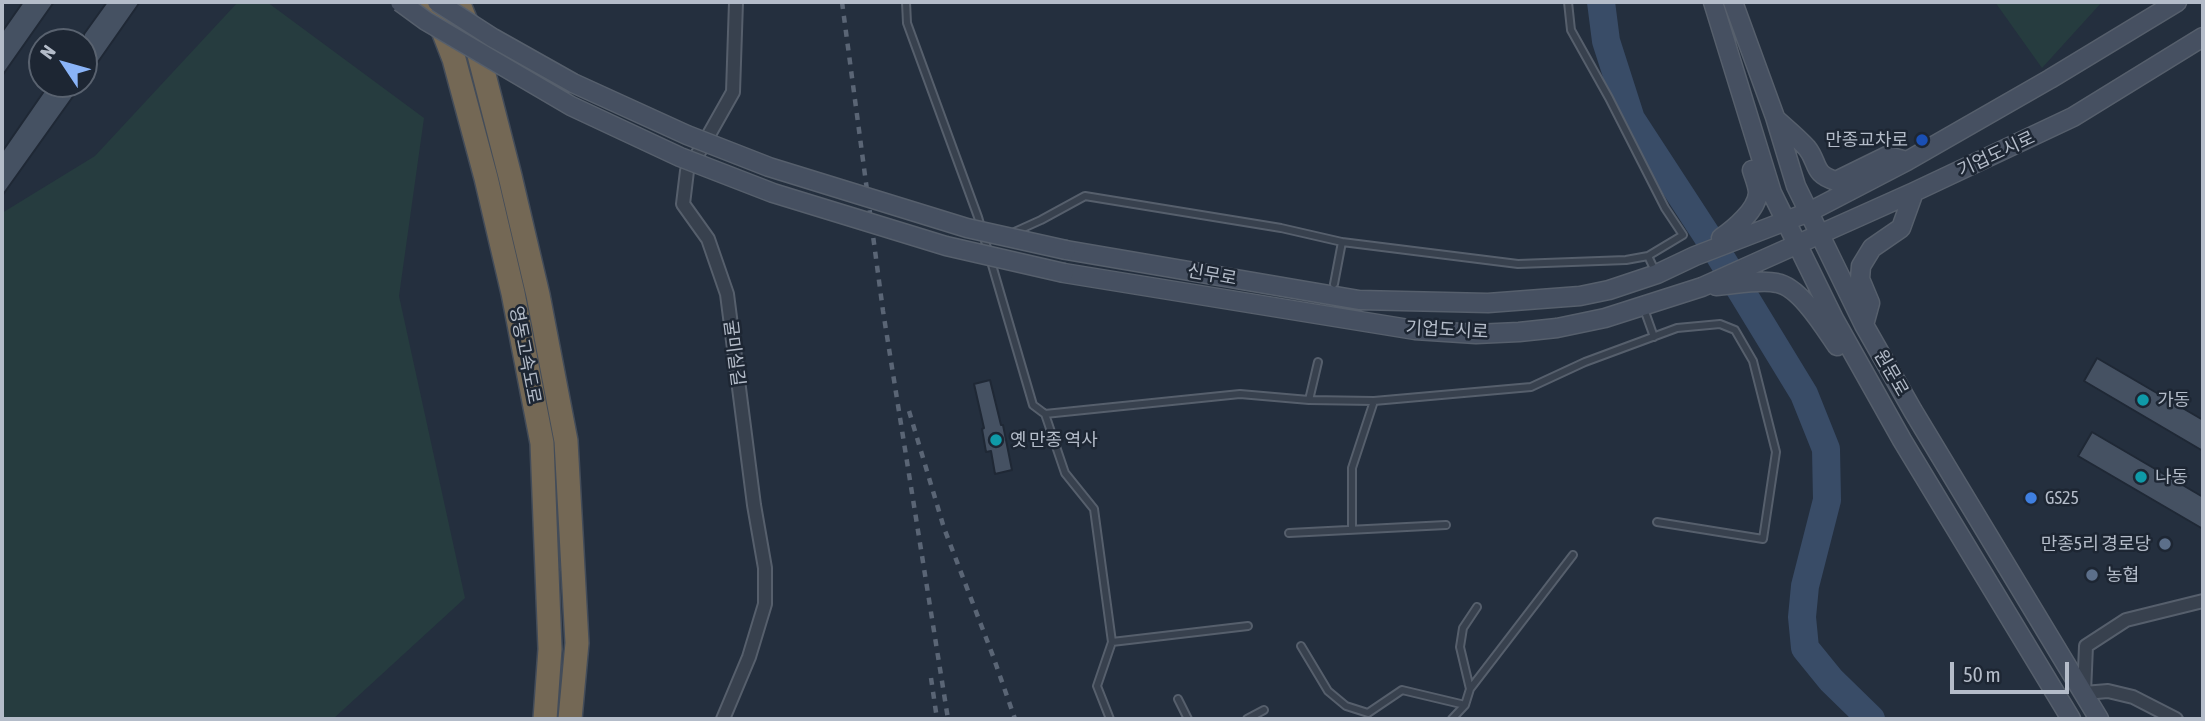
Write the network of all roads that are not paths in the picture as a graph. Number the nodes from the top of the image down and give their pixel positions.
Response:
1 (400, 2) edge
2 (435, 2) edge
3 (458, 2) edge
4 (736, 2) edge
5 (906, 2) edge
6 (1568, 2) edge
7 (1706, 2) edge
8 (1713, 2) edge
9 (1733, 2) edge
10 (2177, 2) edge
11 (2203, 37) edge
12 (1774, 117) junction
13 (1907, 161) junction
14 (1914, 192) junction
15 (1809, 212) junction
16 (1786, 223) junction
17 (1820, 235) junction
18 (1342, 242) junction
19 (986, 244) junction
20 (1797, 245) junction
21 (1648, 256) junction
22 (1695, 256) junction
23 (1657, 274) junction
24 (1334, 284) dead end
25 (1702, 287) junction
26 (1359, 300) joint
27 (1643, 307) junction
28 (1354, 321) joint
29 (1864, 325) junction
30 (1654, 337) junction
31 (1318, 362) dead end
32 (1309, 400) junction
33 (1374, 401) junction
34 (1881, 403) junction
35 (1045, 414) junction
36 (1657, 522) dead end
37 (1446, 525) dead end
38 (1352, 529) junction
39 (1289, 533) dead end
40 (1573, 555) dead end
41 (2203, 601) edge
42 (1477, 607) dead end
43 (1248, 626) dead end
44 (1112, 642) junction
45 (1301, 646) dead end
46 (1470, 689) junction
47 (2084, 694) junction
48 (1178, 699) dead end
49 (1465, 705) junction
50 (1264, 710) dead end
51 (2064, 716) edge
52 (545, 719) edge
53 (570, 719) edge
54 (723, 719) edge
55 (1110, 719) edge
56 (1188, 719) edge
57 (1247, 719) edge
58 (1452, 719) edge
59 (2099, 719) edge
60 (2176, 719) edge

1 - 28 main road, 신무로, bridge
2 - 26 main road, 신무로, bridge
2 - 52 highway, 영동고속도로
3 - 53 highway, 영동고속도로
4 - 54 street, 굴미실길
5 - 19 lane
6 - 21 lane
7 - 22 main road
8 - 16 main road, 원문로
9 - 12 main road, 원문로
10 - 13 main road, 기업도시로
11 - 14 main road, 기업도시로
12 - 13 main road
12 - 15 main road, 원문로
13 - 15 main road, 기업도시로
14 - 17 main road, 기업도시로
14 - 29 main road
15 - 16 main road, 기업도시로
15 - 17 main road, 원문로
16 - 20 main road, 원문로
16 - 22 main road, 기업도시로
17 - 20 main road, 기업도시로
17 - 29 main road, 원문로
18 - 19 lane
18 - 21 lane
18 - 24 lane
19 - 35 lane
20 - 25 main road, 기업도시로
20 - 34 main road, 원문로
21 - 23 lane
22 - 23 main road, 기업도시로
23 - 26 main road, 기업도시로
25 - 27 main road, 기업도시로
25 - 34 main road
27 - 28 main road, 기업도시로
27 - 30 lane
29 - 47 main road, 원문로
30 - 33 lane
30 - 36 lane
31 - 32 lane
32 - 33 lane
32 - 35 lane
33 - 38 lane
34 - 51 main road, 원문로
35 - 44 lane
37 - 38 lane
38 - 39 lane
40 - 46 lane
41 - 47 street
42 - 46 lane
43 - 44 lane
44 - 55 lane
45 - 49 lane
46 - 49 lane
47 - 51 main road
47 - 59 main road, 원문로
47 - 60 street
48 - 56 lane
49 - 58 lane
50 - 57 lane

